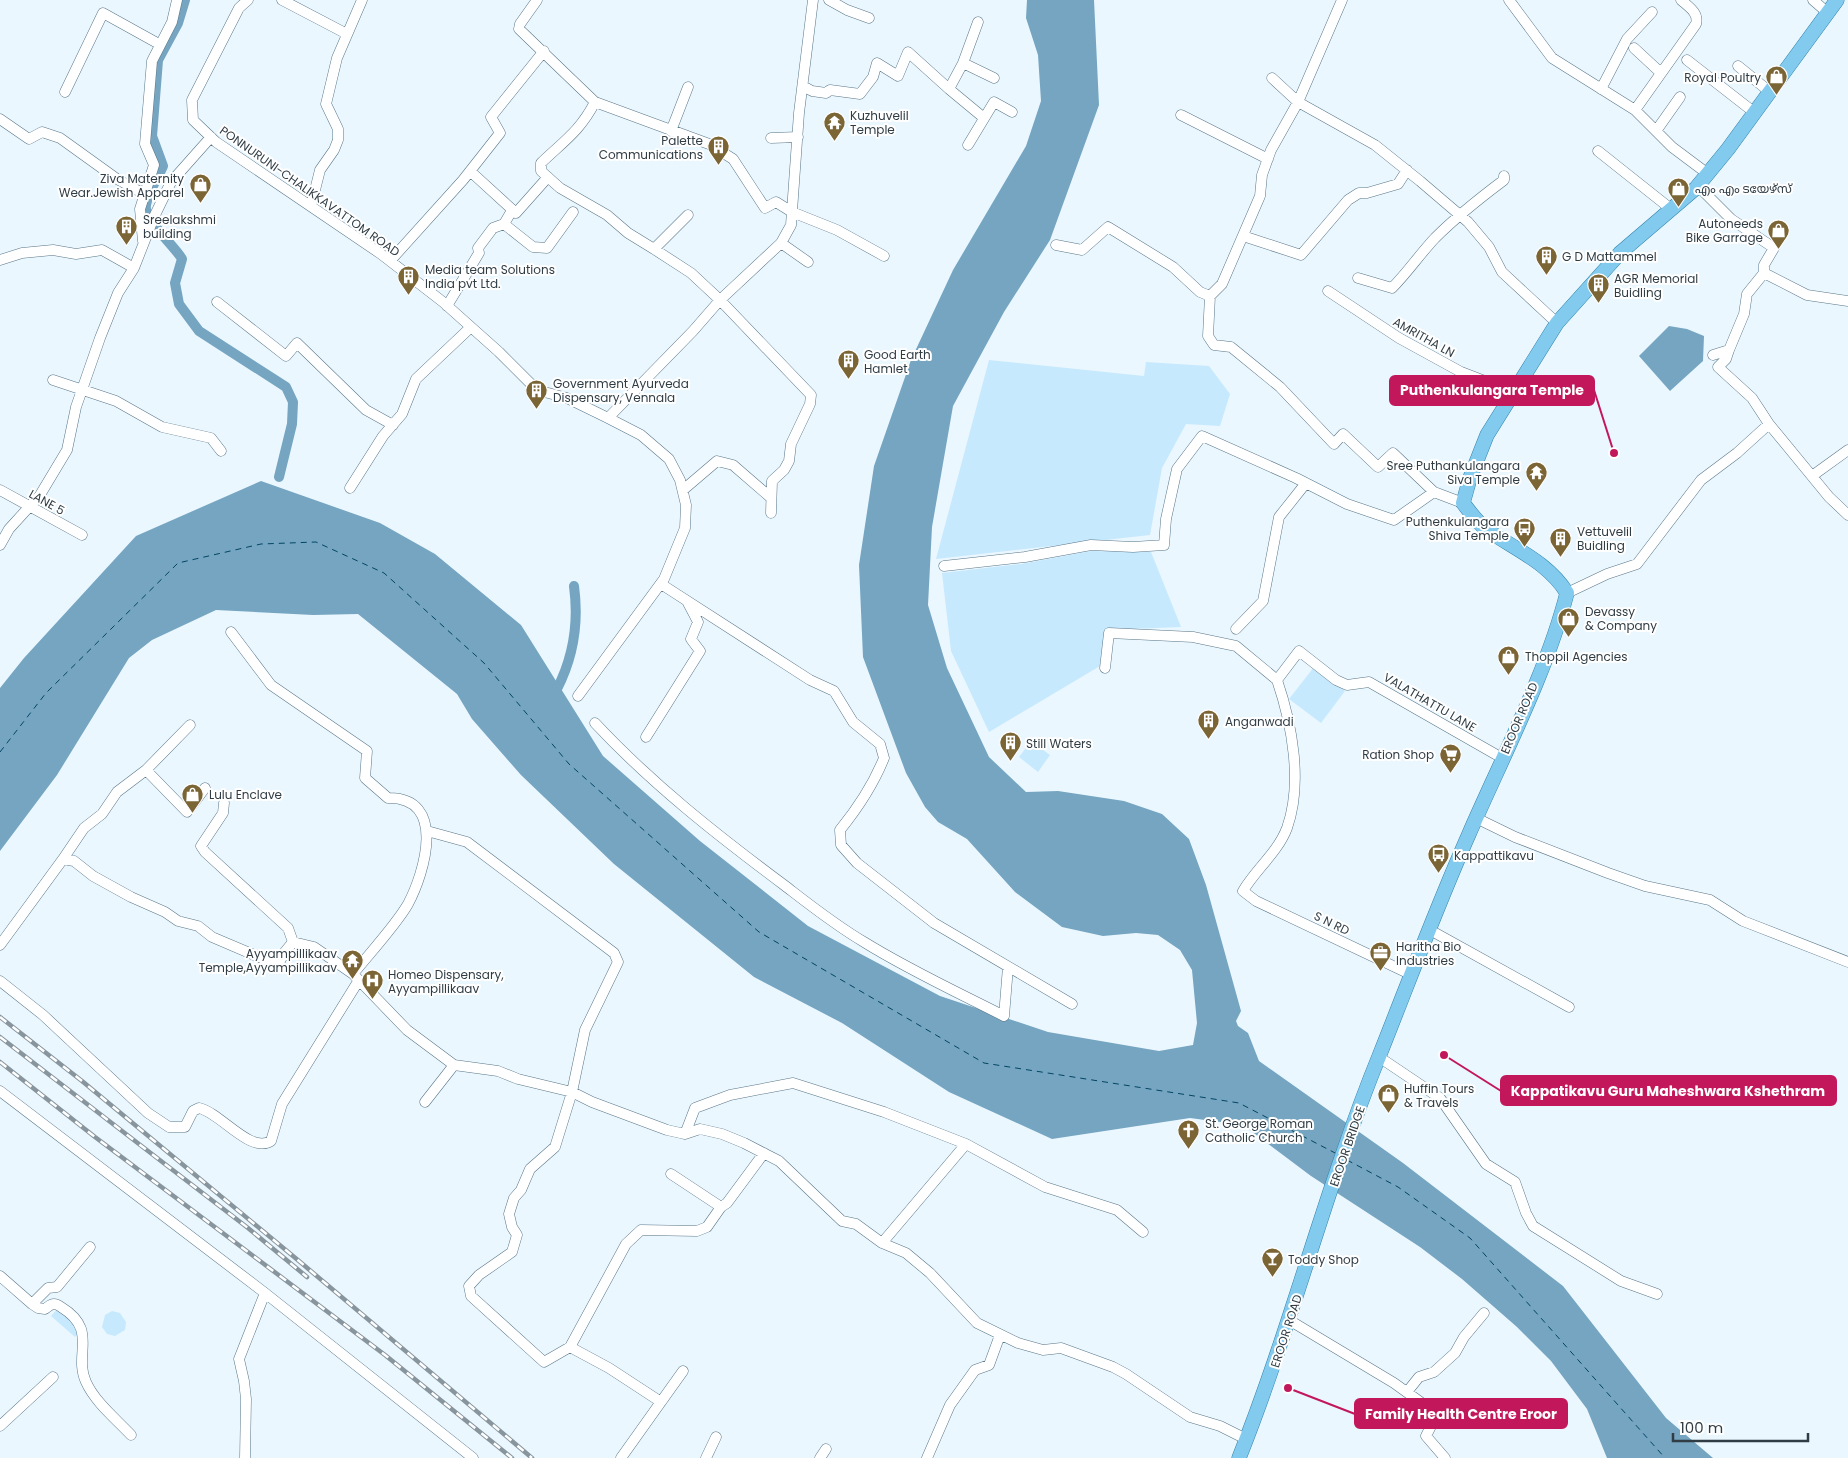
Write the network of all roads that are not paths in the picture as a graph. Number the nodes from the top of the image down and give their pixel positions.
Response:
1 (177, 0) edge
2 (248, 0) edge
3 (282, 0) edge
4 (362, 0) edge
5 (537, 0) edge
6 (813, 0) edge
7 (829, 0) edge
8 (1342, 0) edge
9 (1509, 0) edge
10 (1681, 0) edge
11 (1813, 0) edge
12 (1837, 0) edge
13 (1652, 12) dead end
14 (1828, 13) junction
15 (869, 18) dead end
16 (978, 22) dead end
17 (347, 34) junction
18 (159, 44) junction
19 (1634, 48) dead end
20 (544, 51) junction
21 (1687, 60) dead end
22 (963, 63) junction
23 (1738, 66) dead end
24 (1661, 73) junction
25 (994, 78) dead end
26 (1272, 78) dead end
27 (803, 86) junction
28 (688, 87) dead end
29 (948, 89) junction
30 (1602, 89) junction
31 (65, 92) dead end
32 (1770, 92) junction
33 (1680, 97) dead end
34 (596, 102) junction
35 (1298, 102) junction
36 (1635, 110) junction
37 (1012, 112) dead end
38 (1755, 113) junction
39 (1181, 115) dead end
40 (984, 118) junction
41 (0, 119) edge
42 (671, 131) junction
43 (1656, 131) junction
44 (211, 137) junction
45 (798, 137) junction
46 (771, 138) dead end
47 (968, 145) dead end
48 (1598, 151) dead end
49 (1268, 159) junction
50 (1407, 170) junction
51 (470, 172) junction
52 (1708, 174) junction
53 (1504, 176) dead end
54 (548, 177) junction
55 (1698, 186) junction
56 (144, 194) junction
57 (311, 206) junction
58 (1671, 209) junction
59 (573, 212) dead end
60 (792, 212) junction
61 (516, 213) junction
62 (688, 215) dead end
63 (1461, 216) junction
64 (504, 224) junction
65 (1243, 236) junction
66 (781, 244) junction
67 (143, 245) junction
68 (1056, 245) dead end
69 (654, 250) junction
70 (884, 256) dead end
71 (0, 260) edge
72 (390, 261) junction
73 (808, 262) dead end
74 (134, 268) junction
75 (1764, 273) junction
76 (1358, 278) dead end
77 (1328, 292) dead end
78 (1210, 296) junction
79 (720, 300) junction
80 (1848, 301) edge
81 (217, 302) dead end
82 (447, 306) junction
83 (1558, 323) junction
84 (471, 327) junction
85 (1729, 350) junction
86 (1713, 355) dead end
87 (53, 380) dead end
88 (1514, 390) junction
89 (82, 391) junction
90 (608, 418) junction
91 (1769, 424) junction
92 (393, 425) junction
93 (1848, 450) edge
94 (221, 451) dead end
95 (1812, 476) junction
96 (1306, 483) junction
97 (350, 488) dead end
98 (0, 490) edge
99 (683, 490) junction
100 (1434, 492) junction
101 (770, 497) junction
102 (1464, 503) junction
103 (30, 506) junction
104 (771, 513) dead end
105 (1848, 514) edge
106 (82, 535) dead end
107 (0, 546) edge
108 (944, 566) dead end
109 (661, 584) junction
110 (1567, 593) junction
111 (688, 602) junction
112 (1236, 629) dead end
113 (231, 632) dead end
114 (1105, 668) dead end
115 (1277, 680) junction
116 (578, 696) dead end
117 (595, 723) dead end
118 (190, 726) dead end
119 (646, 737) dead end
120 (1502, 758) junction
121 (146, 770) junction
122 (205, 788) dead end
123 (224, 803) dead end
124 (1476, 818) junction
125 (427, 831) junction
126 (63, 859) junction
127 (1430, 930) junction
128 (293, 942) junction
129 (0, 945) edge
130 (1848, 962) edge
131 (1008, 967) junction
132 (1412, 975) junction
133 (356, 977) junction
134 (0, 981) edge
135 (1072, 1004) dead end
136 (1570, 1006) dead end
137 (1379, 1057) junction
138 (454, 1065) junction
139 (1367, 1090) joint
140 (0, 1091) edge
141 (572, 1092) junction
142 (425, 1102) dead end
143 (685, 1134) junction
144 (966, 1144) junction
145 (764, 1153) junction
146 (671, 1174) dead end
147 (1327, 1203) joint
148 (721, 1207) junction
149 (1143, 1232) dead end
150 (882, 1243) junction
151 (90, 1247) dead end
152 (0, 1276) edge
153 (265, 1292) junction
154 (1657, 1294) dead end
155 (32, 1304) junction
156 (1484, 1313) dead end
157 (1289, 1320) junction
158 (1000, 1335) junction
159 (570, 1347) junction
160 (684, 1371) dead end
161 (54, 1377) dead end
162 (1407, 1392) junction
163 (661, 1402) junction
164 (0, 1426) edge
165 (131, 1435) dead end
166 (716, 1437) dead end
167 (1246, 1439) junction
168 (244, 1458) edge
169 (473, 1458) edge
170 (621, 1458) edge
171 (706, 1458) edge
172 (927, 1458) edge
173 (1239, 1458) edge
174 (1445, 1458) edge

1 - 18 street
2 - 44 street, PONNURUNI-CHALIKKAVATTOM ROAD
3 - 17 street
4 - 17 street
5 - 20 street
6 - 27 street
7 - 15 street
8 - 35 street
9 - 30 street
10 - 24 street
11 - 14 street
12 - 14 main road
13 - 30 street
14 - 32 main road
16 - 22 street
17 - 57 street
18 - 31 street
18 - 56 street
19 - 24 street
20 - 34 street
20 - 51 street
21 - 38 street
22 - 25 street
22 - 29 street
23 - 32 street
24 - 36 street
26 - 35 street
27 - 29 street
27 - 45 street
28 - 42 street
29 - 40 street
30 - 36 street
32 - 38 main road
33 - 43 street
34 - 42 street
34 - 54 street
35 - 49 street
35 - 50 street
36 - 43 street
37 - 40 street
38 - 52 main road
39 - 49 street
40 - 47 street
41 - 56 street
42 - 60 street
43 - 52 street
44 - 57 street, PONNURUNI-CHALIKKAVATTOM ROAD
44 - 67 street
45 - 46 street
45 - 60 street
48 - 58 street
49 - 65 street
50 - 63 street
50 - 65 street
51 - 61 street
51 - 72 street
52 - 55 main road
53 - 63 street
54 - 61 street
54 - 69 street
55 - 58 main road
55 - 75 street
56 - 67 street
57 - 72 street, PONNURUNI-CHALIKKAVATTOM ROAD
58 - 83 main road
59 - 64 street
60 - 66 street
60 - 70 street
61 - 64 street
62 - 69 street
63 - 76 street
63 - 83 street
64 - 82 street
65 - 78 street
66 - 73 street
66 - 79 street
67 - 74 street
68 - 78 street
69 - 79 street
71 - 74 street
72 - 82 street, PONNURUNI-CHALIKKAVATTOM ROAD
74 - 89 street
75 - 80 street
75 - 85 street
77 - 88 street, AMRITHA LN
78 - 100 street
79 - 90 street
79 - 101 street
81 - 92 street
82 - 84 street, PONNURUNI-CHALIKKAVATTOM ROAD
83 - 88 main road
84 - 90 street, PONNURUNI-CHALIKKAVATTOM ROAD
84 - 92 street
85 - 86 street
85 - 91 street
87 - 89 street
88 - 102 main road
89 - 94 street
89 - 103 street
90 - 99 street, PONNURUNI-CHALIKKAVATTOM ROAD
91 - 95 street
91 - 110 street
92 - 97 street
93 - 95 street
95 - 105 street
96 - 100 street
96 - 108 street
96 - 112 street
98 - 103 street, LANE 5
99 - 101 street
99 - 109 street
100 - 102 street
101 - 104 street
102 - 110 main road
103 - 106 street, LANE 5
103 - 107 street
109 - 111 street
109 - 116 street
110 - 120 main road, EROOR ROAD
111 - 119 street
111 - 131 street
113 - 125 street
114 - 115 street
115 - 120 street, VALATHATTU LANE
115 - 132 street, S N RD
117 - 131 street
118 - 121 street
120 - 124 main road, EROOR ROAD
121 - 122 street
121 - 126 street
123 - 128 street
124 - 127 main road, EROOR ROAD
124 - 130 street
125 - 133 street
125 - 141 street
126 - 128 street
126 - 129 street
127 - 132 main road, EROOR ROAD
127 - 136 street
128 - 133 street
131 - 135 street
132 - 137 main road, EROOR ROAD
133 - 134 street
133 - 138 street
137 - 139 main road, EROOR ROAD
137 - 154 street
138 - 141 street
138 - 142 street
139 - 147 main road, EROOR BRIDGE
140 - 153 street
141 - 143 street
141 - 159 street
143 - 144 street
143 - 145 street
144 - 149 street
144 - 150 street
145 - 148 street
145 - 150 street
146 - 148 street
147 - 157 main road, EROOR ROAD
148 - 159 street
150 - 158 street
151 - 155 street
152 - 155 street
153 - 168 street
153 - 169 street
155 - 165 street
156 - 162 street
157 - 162 street
157 - 167 main road, EROOR ROAD
158 - 167 street
158 - 172 street
159 - 163 street
160 - 163 street
161 - 164 street
162 - 174 street
163 - 170 street
166 - 171 street
167 - 173 main road, EROOR ROAD

